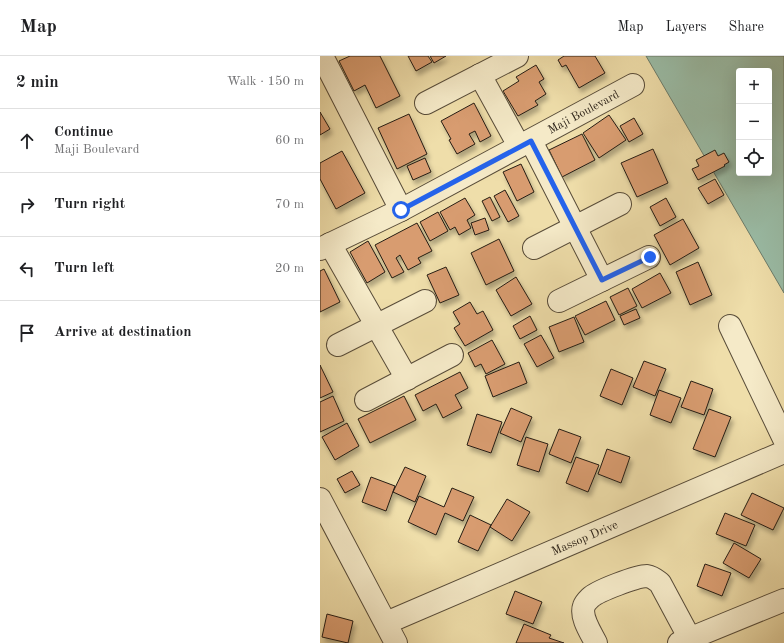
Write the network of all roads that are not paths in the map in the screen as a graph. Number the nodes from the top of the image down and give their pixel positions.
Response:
1 (517, 56) edge
2 (324, 68) edge
3 (480, 75) junction
4 (633, 85) dead end
5 (426, 103) dead end
6 (525, 144) junction
7 (620, 204) dead end
8 (401, 210) junction
9 (574, 228) junction
10 (325, 247) edge
11 (534, 248) dead end
12 (650, 257) dead end
13 (602, 280) junction
14 (425, 301) dead end
15 (559, 301) dead end
16 (377, 325) junction
17 (730, 326) dead end
18 (338, 345) dead end
19 (452, 355) dead end
20 (407, 379) junction
21 (366, 400) dead end
22 (784, 439) edge
23 (784, 452) edge
24 (320, 500) edge
25 (784, 600) edge
26 (386, 623) junction
27 (685, 641) edge
28 (396, 643) edge
29 (596, 643) edge

1 - 3 street
2 - 8 street
3 - 5 street
3 - 6 street
4 - 6 street, Maji Boulevard
6 - 8 street, Maji Boulevard
6 - 9 street
7 - 9 street
8 - 10 street, Maji Boulevard
9 - 11 street
9 - 13 street
10 - 16 street
12 - 13 street
13 - 15 street
14 - 16 street
16 - 18 street
16 - 20 street
17 - 22 street
19 - 20 street
20 - 21 street
23 - 26 street, Massop Drive
24 - 26 street
25 - 27 street
26 - 28 street
27 - 29 street

